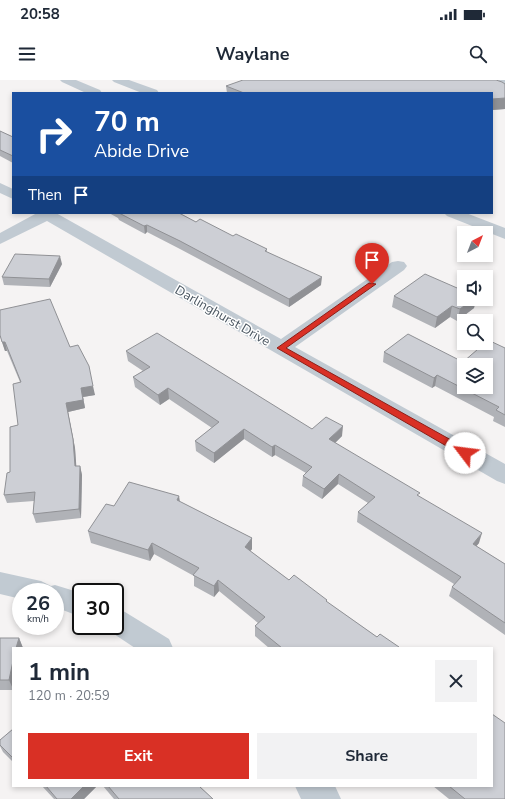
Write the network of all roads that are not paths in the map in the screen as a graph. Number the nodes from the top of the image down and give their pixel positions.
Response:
1 (66, 80) edge
2 (118, 80) edge
3 (94, 92) edge
4 (150, 92) edge
5 (0, 188) edge
6 (12, 194) edge
7 (46, 214) edge
8 (454, 214) edge
9 (491, 214) edge
10 (504, 234) edge
11 (0, 239) edge
12 (398, 266) dead end
13 (281, 348) junction
14 (505, 475) edge
15 (0, 583) edge
16 (12, 586) edge
17 (124, 626) edge
18 (157, 647) edge
19 (312, 787) edge
20 (325, 799) edge

1 - 3 street
2 - 4 street
5 - 6 street
7 - 11 street
7 - 13 street, Darlinghurst Drive
8 - 10 street
9 - 10 street
12 - 13 street
13 - 14 street, Darlinghurst Drive
15 - 16 street
17 - 18 street
19 - 20 street

